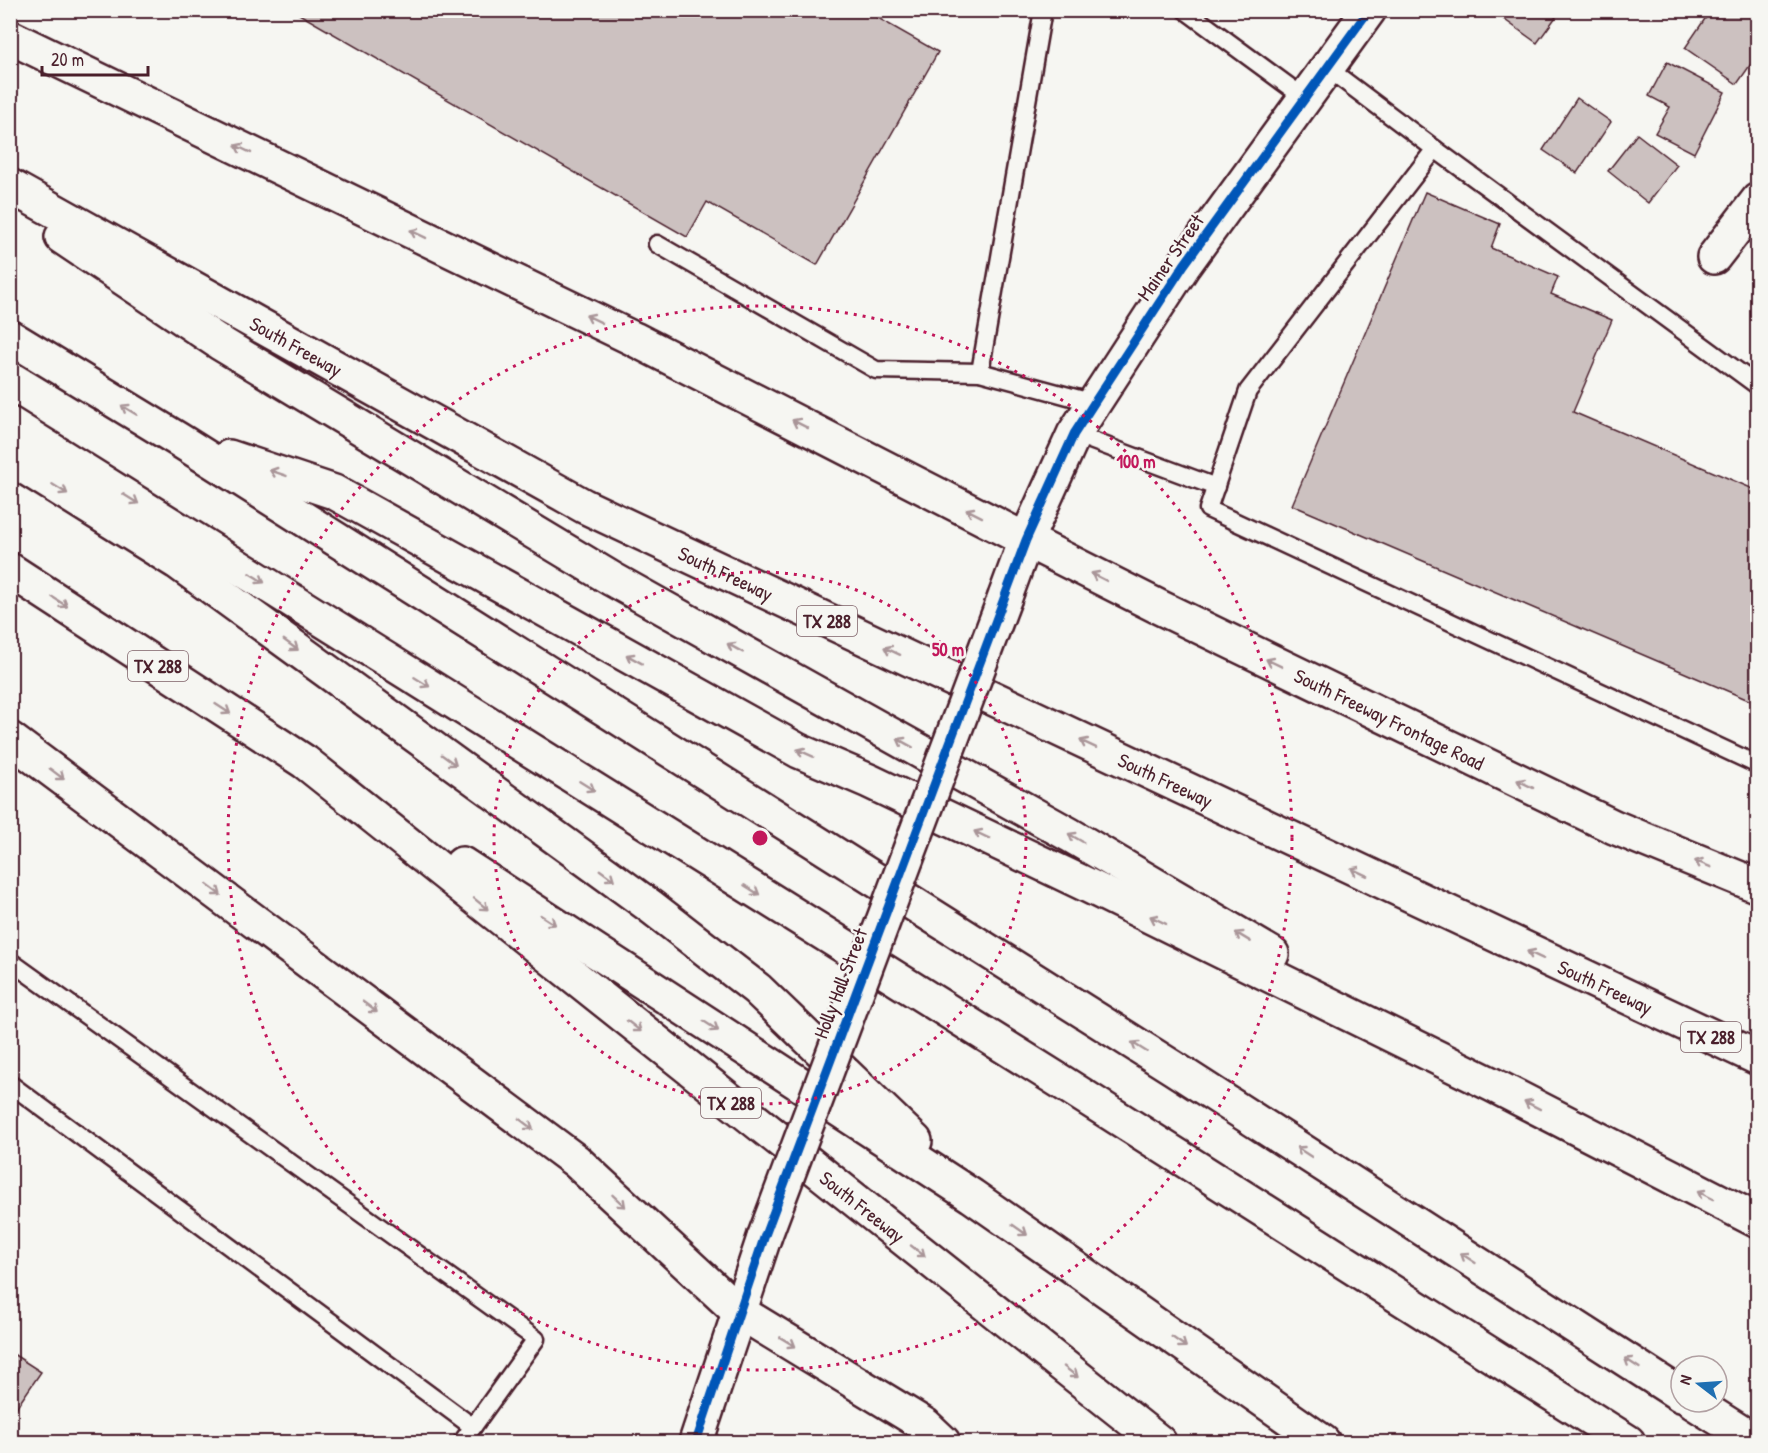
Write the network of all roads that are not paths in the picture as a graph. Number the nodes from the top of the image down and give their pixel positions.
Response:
1 (1043, 10) edge
2 (1185, 10) edge
3 (1369, 10) edge
4 (10, 37) edge
5 (1326, 67) junction
6 (1306, 99) junction
7 (1435, 150) junction
8 (10, 186) edge
9 (1758, 200) edge
10 (10, 202) edge
11 (657, 244) dead end
12 (1714, 257) dead end
13 (10, 337) edge
14 (980, 372) junction
15 (1758, 386) edge
16 (1094, 403) junction
17 (10, 424) edge
18 (1074, 434) junction
19 (179, 440) junction
20 (10, 458) edge
21 (1216, 487) junction
22 (1026, 540) junction
23 (10, 570) edge
24 (10, 739) edge
25 (305, 762) junction
26 (1758, 765) edge
27 (1758, 886) edge
28 (10, 961) edge
29 (1758, 1058) edge
30 (10, 1084) edge
31 (1493, 1085) junction
32 (972, 1196) junction
33 (1758, 1221) edge
34 (738, 1311) junction
35 (1669, 1387) edge
36 (1711, 1414) edge
37 (473, 1427) junction
38 (462, 1443) edge
39 (696, 1443) edge
40 (943, 1443) edge
41 (1159, 1443) edge
42 (1323, 1443) edge
43 (1628, 1443) edge
44 (1756, 1443) edge

1 - 14 lane
2 - 6 lane
3 - 5 main road, Mainer Street
22 -> 4 main road, South Freeway Frontage Road
5 - 6 main road, Mainer Street
5 - 7 lane
6 - 16 main road, Mainer Street
7 - 15 lane
7 - 21 lane
29 -> 8 main road, South Freeway / TX 288
9 - 12 main road
31 -> 10 main road
11 - 14 lane
19 -> 13 main road
14 - 16 lane
16 - 18 main road, Mainer Street
17 -> 43 main road
18 - 21 lane
18 - 22 main road, Mainer Street
31 -> 19 main road
35 -> 19 main road
20 -> 32 main road
21 - 26 lane
27 -> 22 main road, South Freeway Frontage Road
22 - 34 main road, Holly Hall Street, bridge
23 -> 25 main road, South Freeway / TX 288
24 -> 34 main road
25 -> 32 main road
25 -> 41 main road, South Freeway / TX 288
28 - 37 lane
30 - 37 lane
33 -> 31 main road
32 -> 42 main road
34 - 39 main road, Holly Hall Street
34 -> 40 main road
36 - 44 main road
37 - 38 lane

